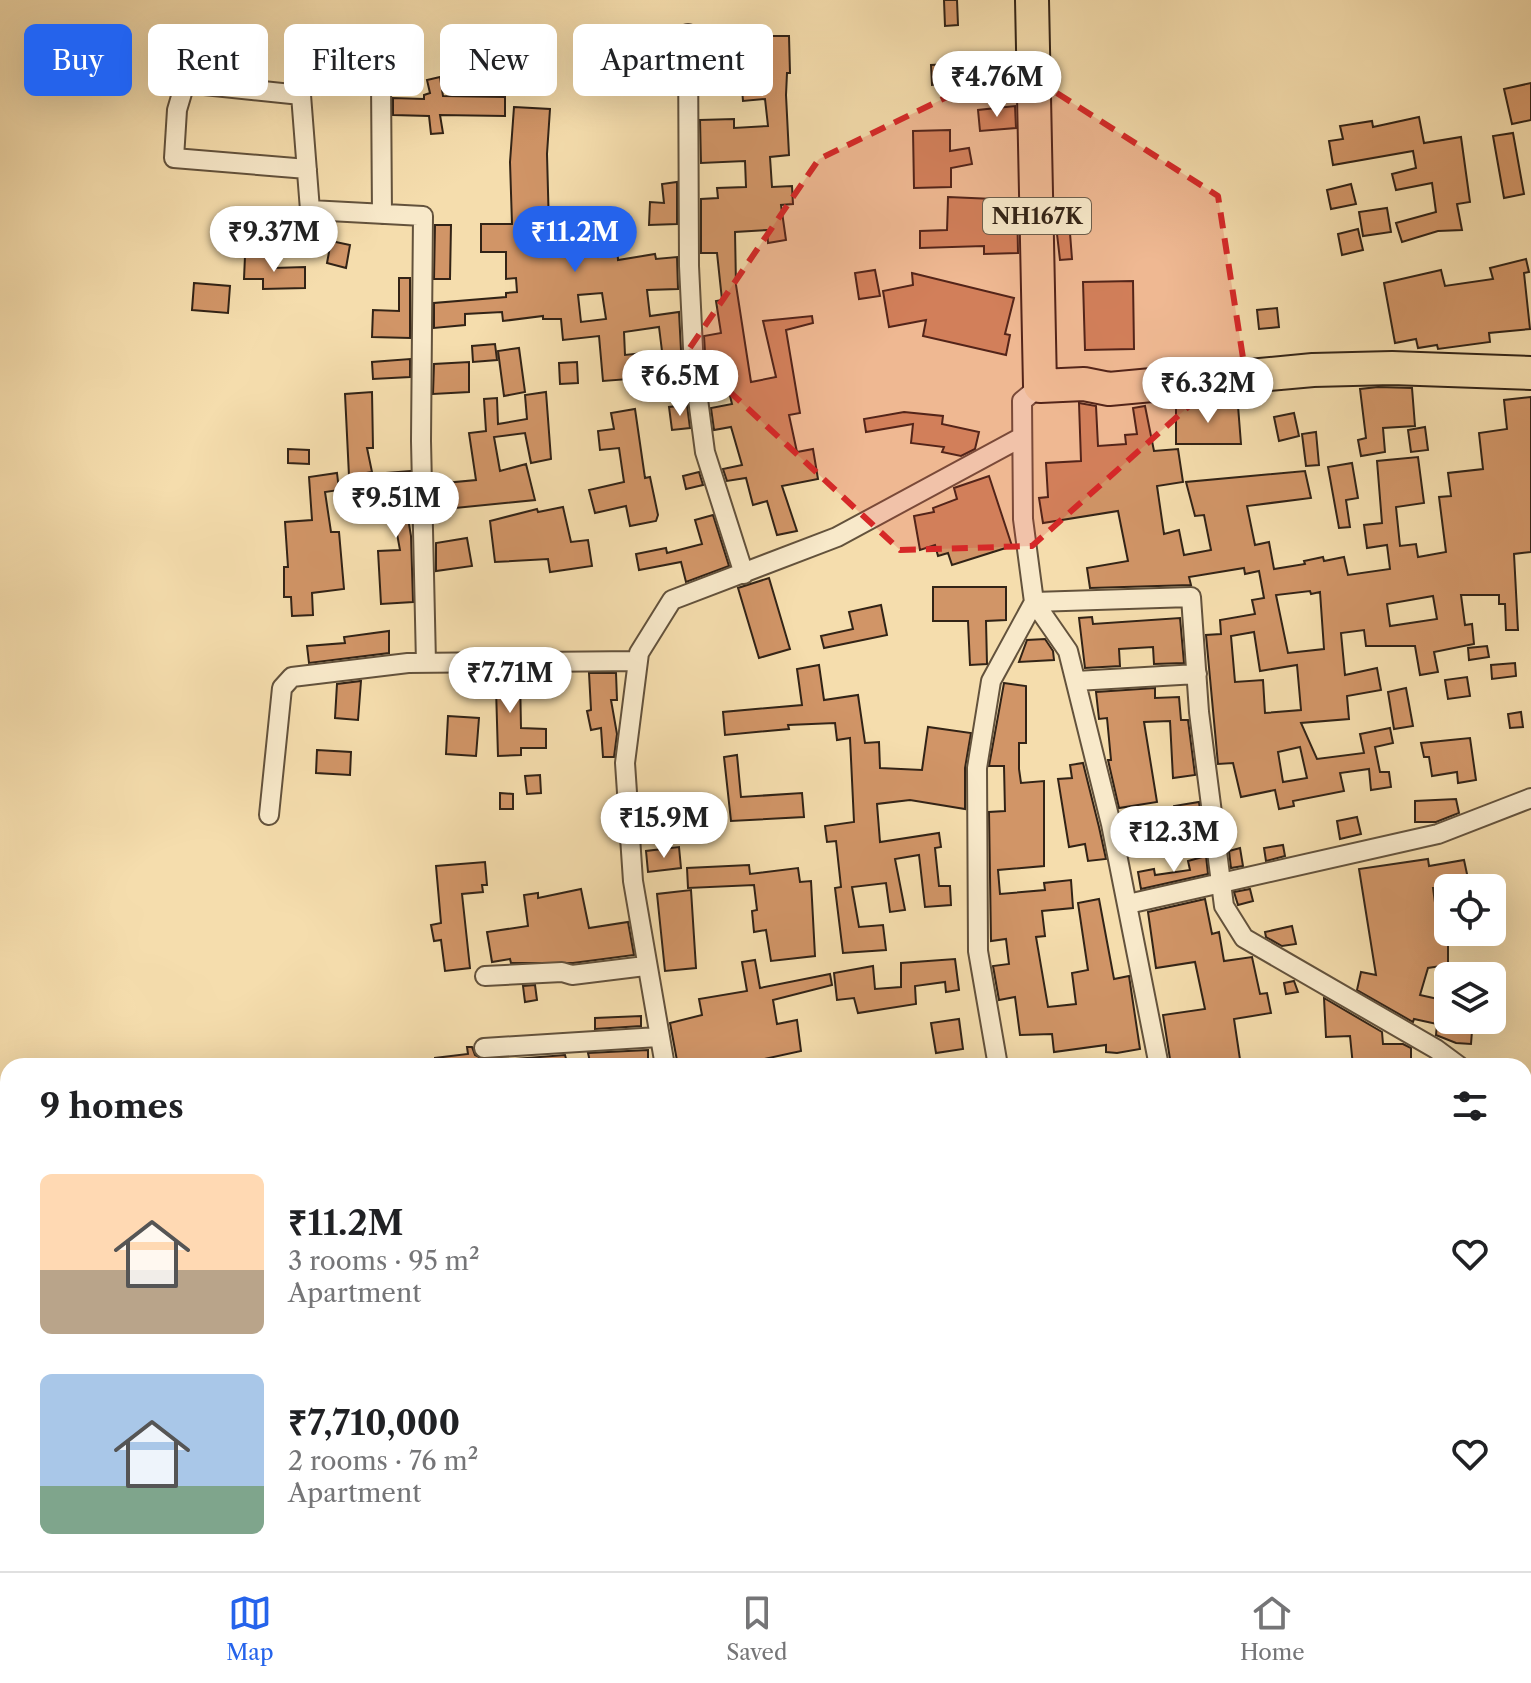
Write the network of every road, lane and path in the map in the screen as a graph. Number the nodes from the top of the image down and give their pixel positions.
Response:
1 (1032, 0) edge
2 (381, 96) edge
3 (688, 96) edge
4 (307, 169) junction
5 (382, 214) junction
6 (1531, 360) edge
7 (1531, 373) edge
8 (1084, 384) junction
9 (1040, 386) junction
10 (1022, 437) junction
11 (744, 574) junction
12 (1034, 602) junction
13 (638, 661) junction
14 (426, 663) junction
15 (1197, 674) junction
16 (1076, 681) junction
17 (1531, 798) edge
18 (269, 815) dead end
19 (1220, 886) junction
20 (1128, 904) junction
21 (645, 966) junction
22 (485, 976) dead end
23 (658, 1037) junction
24 (484, 1048) dead end
25 (663, 1058) edge
26 (997, 1058) edge
27 (1157, 1058) edge
28 (1448, 1058) edge

1 - 9 highway, NH167K
2 - 5 street
3 - 11 street
4 - 4 street
4 - 5 street
5 - 14 street
6 - 8 highway
7 - 8 highway
8 - 9 highway
9 - 10 street
10 - 11 street
10 - 12 street
11 - 13 street
12 - 15 street
12 - 16 street
12 - 26 street
13 - 14 street
13 - 21 street
14 - 18 street
15 - 16 street
15 - 19 street
16 - 20 street
17 - 19 street
19 - 20 street
19 - 28 street
20 - 27 street
21 - 22 street
21 - 23 street
23 - 24 street
23 - 25 street

